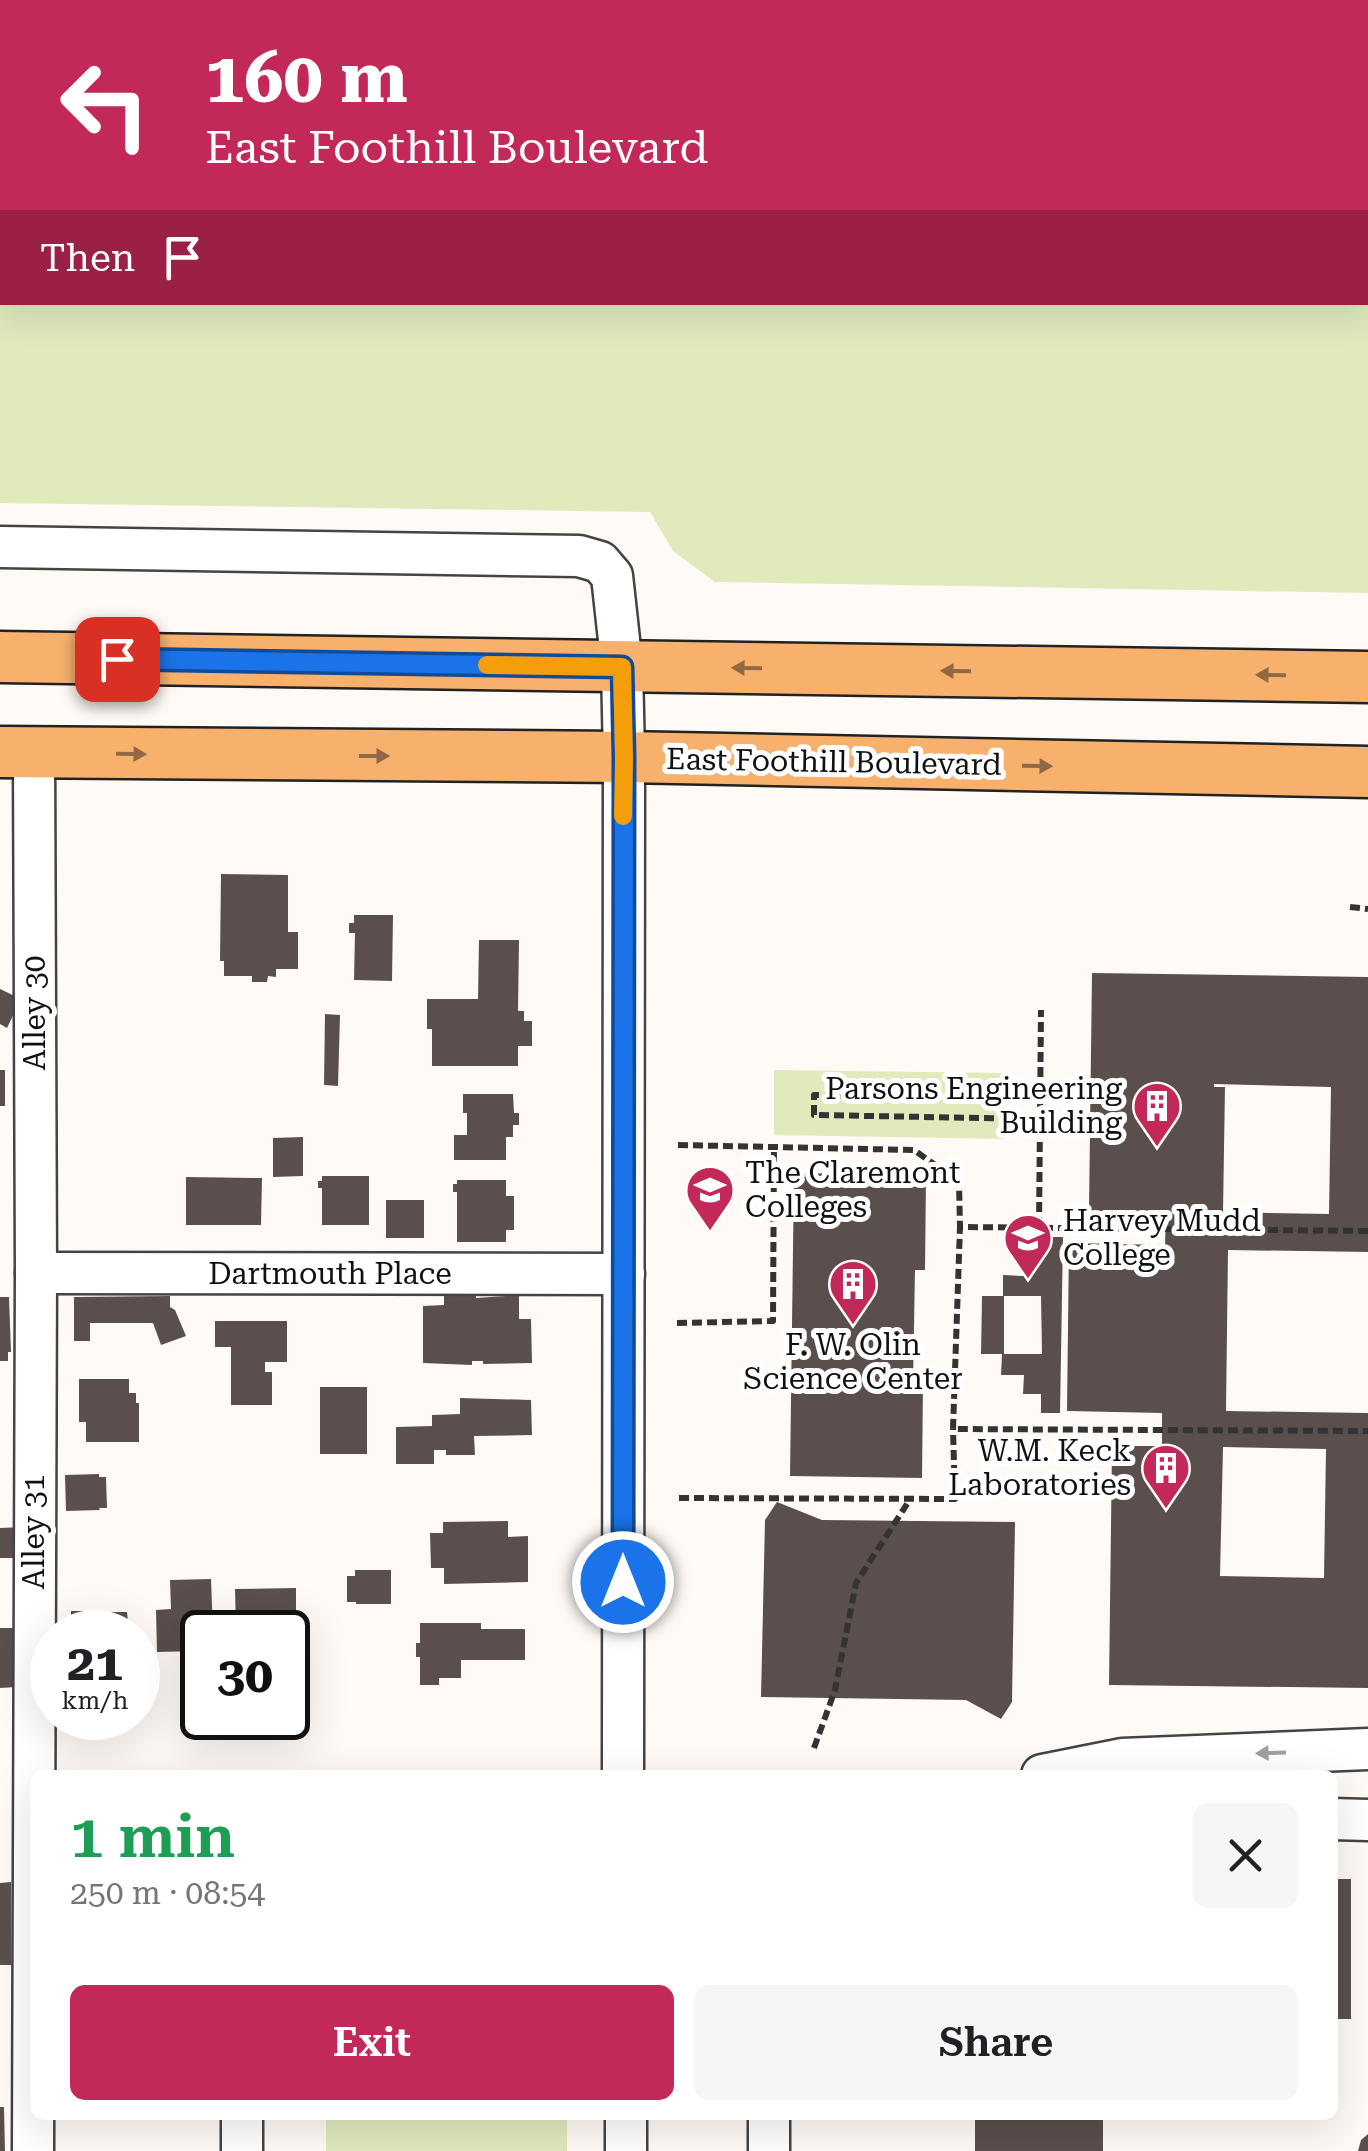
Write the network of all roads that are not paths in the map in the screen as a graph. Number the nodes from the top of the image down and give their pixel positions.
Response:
1 (0, 547) edge
2 (0, 657) edge
3 (622, 667) junction
4 (1368, 677) edge
5 (17, 753) edge
6 (624, 758) junction
7 (1368, 772) edge
8 (36, 1273) junction
9 (624, 1274) junction
10 (1368, 1750) edge
11 (623, 1770) edge
12 (1067, 1770) edge
13 (23, 1791) edge
14 (1338, 1819) edge
15 (1368, 1820) edge
16 (30, 2043) edge
17 (32, 2120) edge
18 (242, 2120) edge
19 (626, 2120) edge
20 (770, 2120) edge
21 (33, 2151) edge
22 (242, 2151) edge
23 (626, 2151) edge
24 (769, 2151) edge

1 - 3 street
2 - 3 main road
4 -> 3 main road
3 - 6 street
5 -> 6 main road, East Foothill Boulevard
5 - 8 street, Alley 30
6 -> 7 main road, East Foothill Boulevard
6 - 9 street
8 - 9 street, Dartmouth Place
8 - 13 street, Alley 31
9 - 11 street
10 -> 12 street
13 - 16 street, Alley 31
14 - 15 street
17 - 21 street, Alley 31
18 - 22 street
19 - 23 street
20 - 24 street

